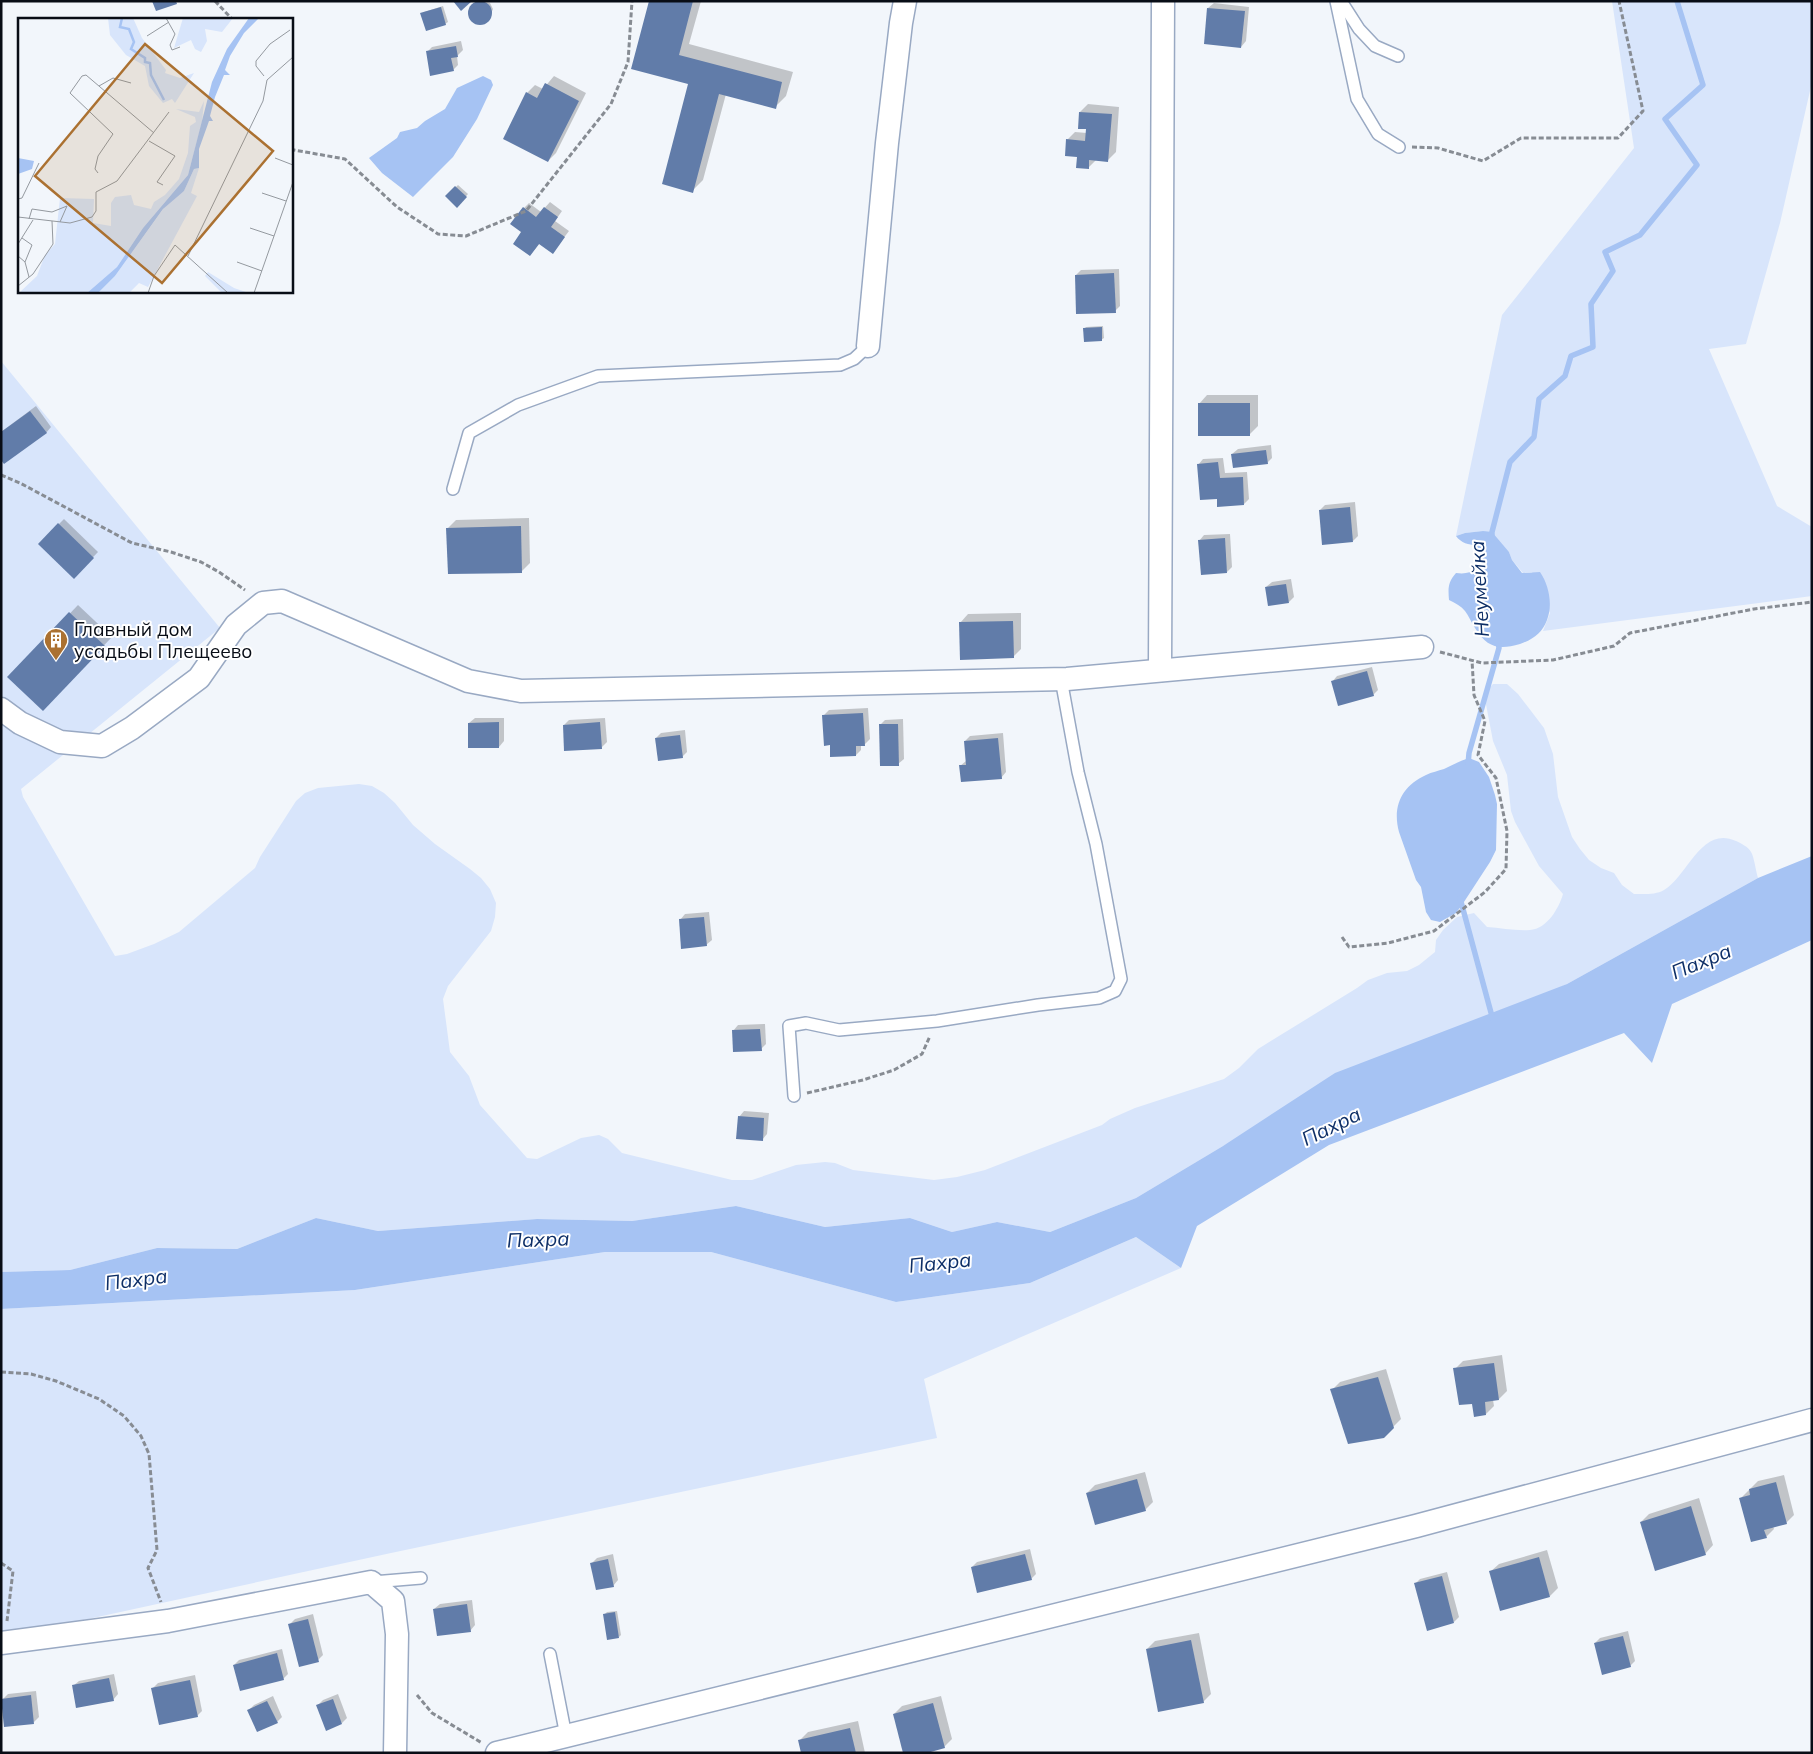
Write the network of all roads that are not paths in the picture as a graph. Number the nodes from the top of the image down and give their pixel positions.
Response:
1 (905, 1) edge
2 (1163, 1) edge
3 (1336, 1) edge
4 (1341, 1) edge
5 (1398, 56) dead end
6 (1398, 147) road end
7 (868, 346) joint
8 (454, 488) dead end
9 (1422, 647) road end
10 (1160, 670) junction
11 (1061, 679) junction
12 (1, 709) edge
13 (794, 1096) road end
14 (1812, 1420) edge
15 (421, 1578) dead end
16 (371, 1582) junction
17 (3, 1643) edge
18 (550, 1654) dead end
19 (566, 1736) junction
20 (543, 1747) edge
21 (395, 1753) edge
22 (498, 1753) edge

1 - 7 street
2 - 10 street
3 - 6 lane
4 - 5 lane
7 - 8 lane
9 - 10 street
10 - 11 street
11 - 12 street
11 - 13 lane
14 - 19 street
15 - 16 lane
16 - 17 street
16 - 21 street
18 - 19 lane
19 - 20 street
20 - 22 street

